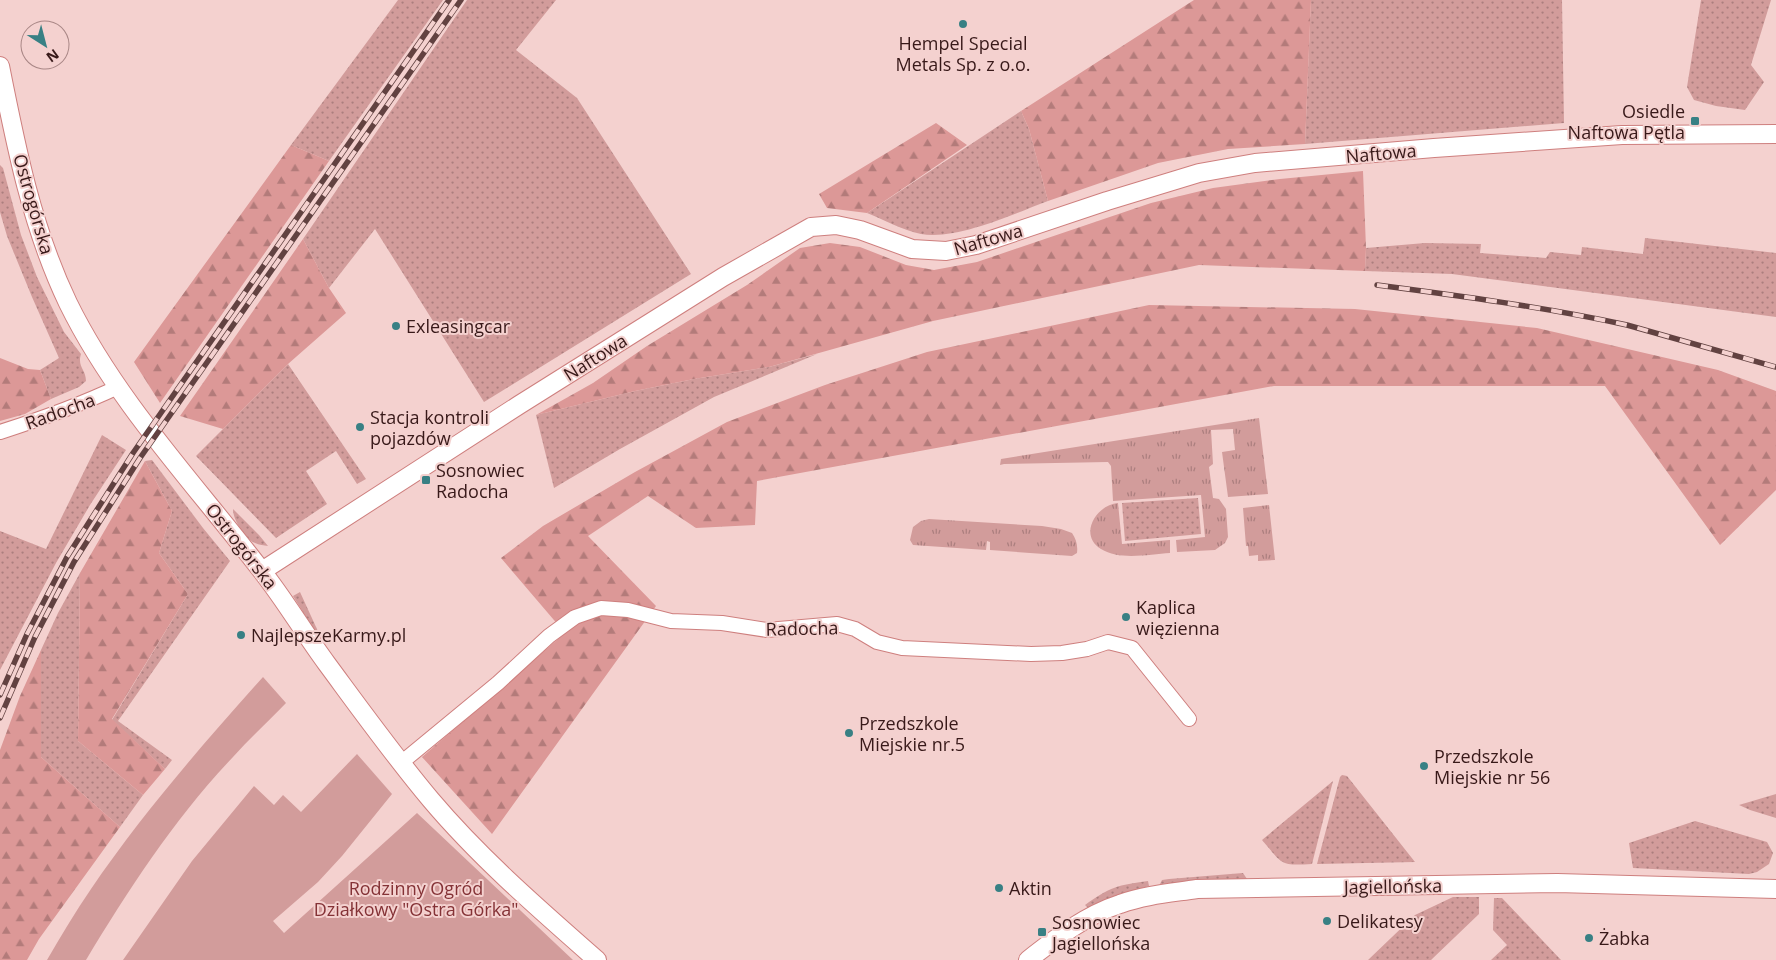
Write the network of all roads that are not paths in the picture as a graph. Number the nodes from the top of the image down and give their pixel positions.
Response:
1 (0, 66) edge
2 (1776, 134) edge
3 (118, 387) junction
4 (0, 432) edge
5 (262, 570) junction
6 (1189, 719) dead end
7 (401, 763) junction
8 (1776, 889) edge
9 (597, 960) edge
10 (1028, 960) edge

1 - 3 street, Ostrogórska
2 - 5 street, Naftowa
3 - 4 street, Radocha
3 - 5 street, Ostrogórska
5 - 7 street, Ostrogórska
6 - 7 street, Radocha
7 - 9 street, Ostrogórska
8 - 10 street, Jagiellońska

